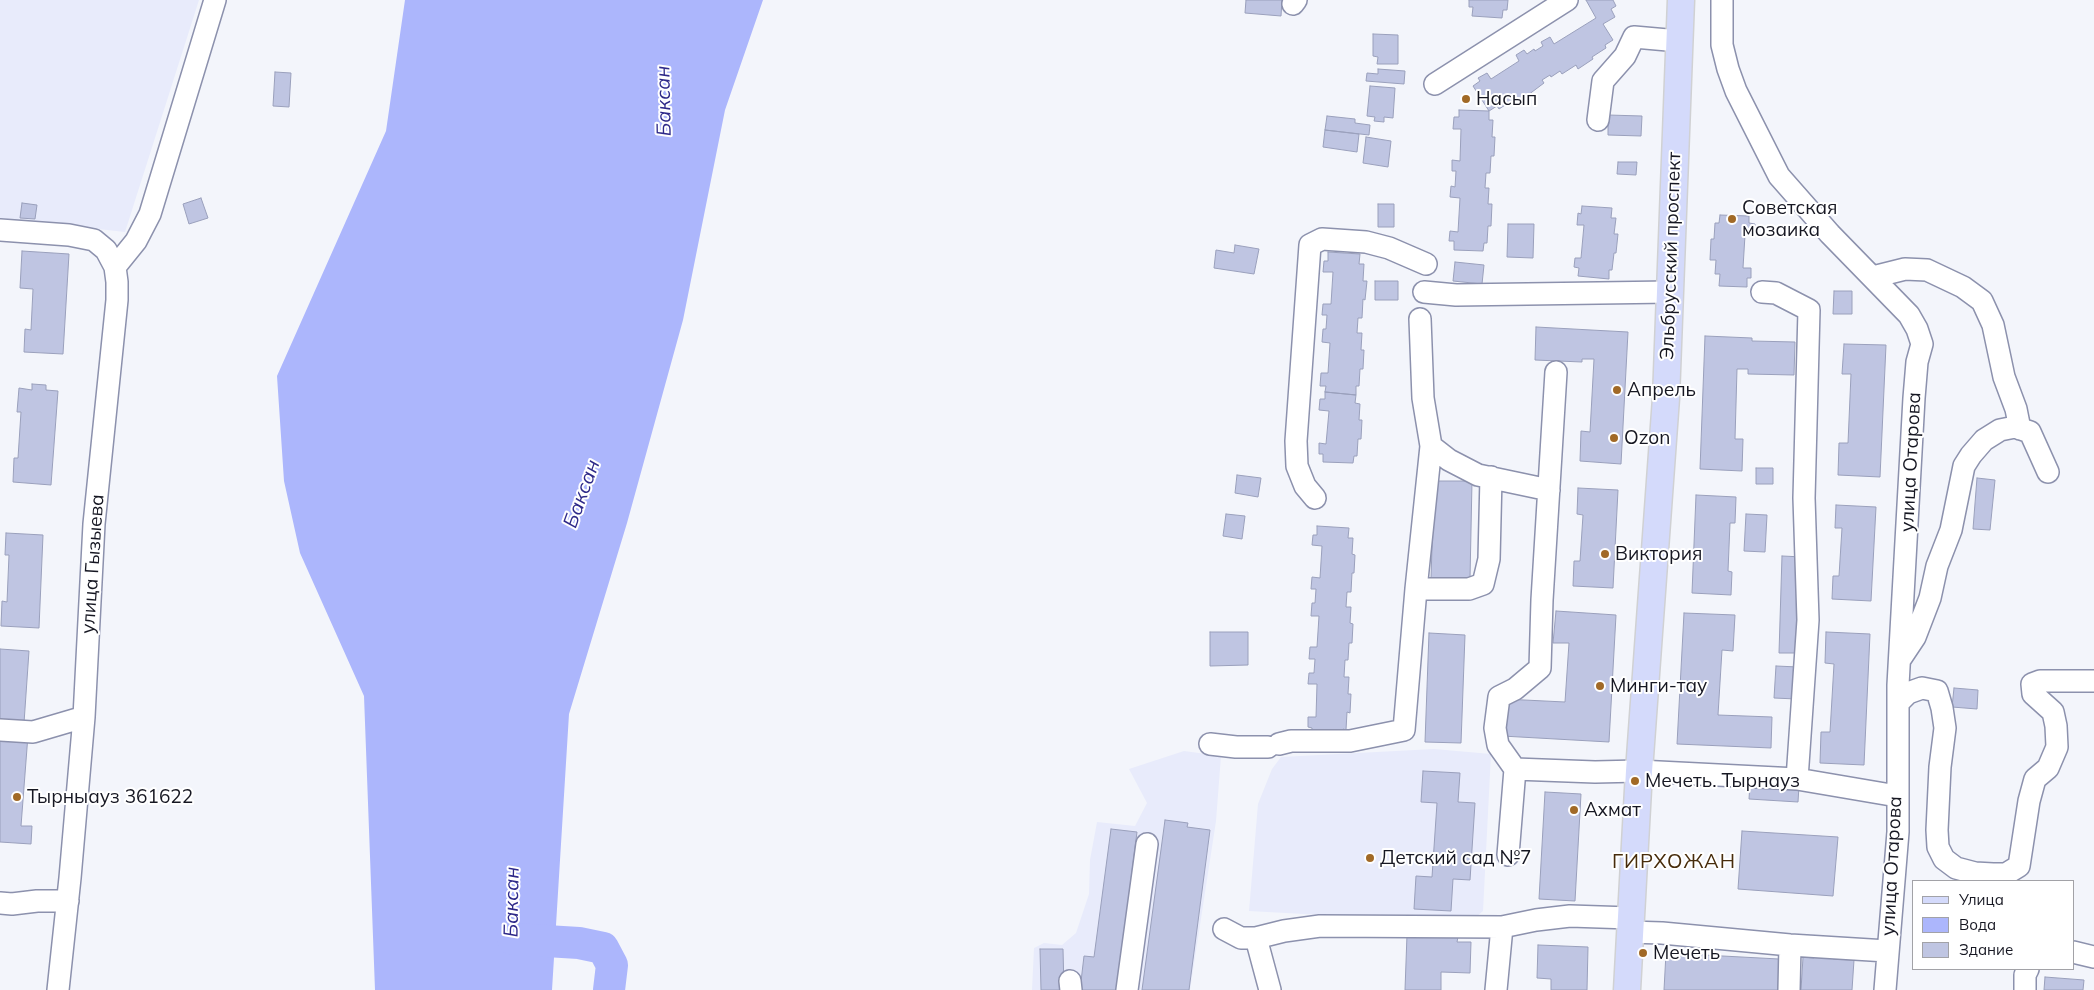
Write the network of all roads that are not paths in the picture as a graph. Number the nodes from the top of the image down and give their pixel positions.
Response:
1 (215, 0) edge
2 (1566, 0) edge
3 (1681, 0) edge
4 (1722, 0) edge
5 (1679, 41) junction
6 (1435, 84) dead end
7 (1598, 120) dead end
8 (0, 230) edge
9 (1426, 264) dead end
10 (115, 267) junction
11 (1873, 277) junction
12 (1424, 292) dead end
13 (1670, 292) junction
14 (1762, 292) dead end
15 (1420, 319) dead end
16 (1556, 372) dead end
17 (2020, 429) junction
18 (1430, 446) junction
19 (2048, 472) dead end
20 (1491, 477) junction
21 (1549, 490) junction
22 (1315, 498) dead end
23 (1416, 589) junction
24 (1900, 660) junction
25 (2094, 681) edge
26 (1899, 702) junction
27 (84, 717) junction
28 (0, 730) edge
29 (1210, 744) dead end
30 (1515, 769) junction
31 (1639, 771) junction
32 (1797, 779) junction
33 (1897, 796) junction
34 (1147, 844) dead end
35 (1508, 855) dead end
36 (1996, 878) edge
37 (68, 901) junction
38 (0, 903) edge
39 (1630, 925) junction
40 (1502, 927) junction
41 (1224, 929) dead end
42 (1256, 938) junction
43 (1790, 945) junction
44 (1888, 951) junction
45 (2074, 952) edge
46 (2094, 957) edge
47 (2028, 970) edge
48 (58, 990) edge
49 (1127, 990) edge
50 (1270, 990) edge
51 (1496, 990) edge
52 (1627, 990) edge
53 (1789, 990) edge
54 (1885, 990) edge
55 (2025, 990) edge

1 - 10 street
2 - 6 street
3 - 5 main road, Эльбрусский проспект
4 - 11 street, улица Отарова
5 - 7 street
5 - 13 main road, Эльбрусский проспект
8 - 10 street, улица Гызыева
9 - 22 street
10 - 27 street, улица Гызыева
11 - 17 street
11 - 24 street, улица Отарова
12 - 13 street
13 - 31 main road, Эльбрусский проспект
14 - 32 street
15 - 18 street
16 - 21 street
17 - 19 street
17 - 24 street
18 - 20 street
18 - 23 street
20 - 21 street
20 - 23 street
21 - 30 street
23 - 29 street
24 - 26 street, улица Отарова
25 - 36 street
26 - 33 street, улица Отарова
26 - 36 street
27 - 28 street
27 - 37 street, улица Гызыева
30 - 31 street
30 - 35 street
31 - 32 street
31 - 39 main road, Эльбрусский проспект
32 - 33 street
33 - 44 street, улица Отарова
34 - 49 street
37 - 38 street
37 - 48 street, улица Гызыева
39 - 40 street
39 - 43 street
39 - 52 main road, Эльбрусский проспект
40 - 42 street
40 - 51 street
41 - 42 street
42 - 50 street
43 - 44 street
43 - 53 street
44 - 54 street, улица Отарова
45 - 46 street
47 - 55 street

